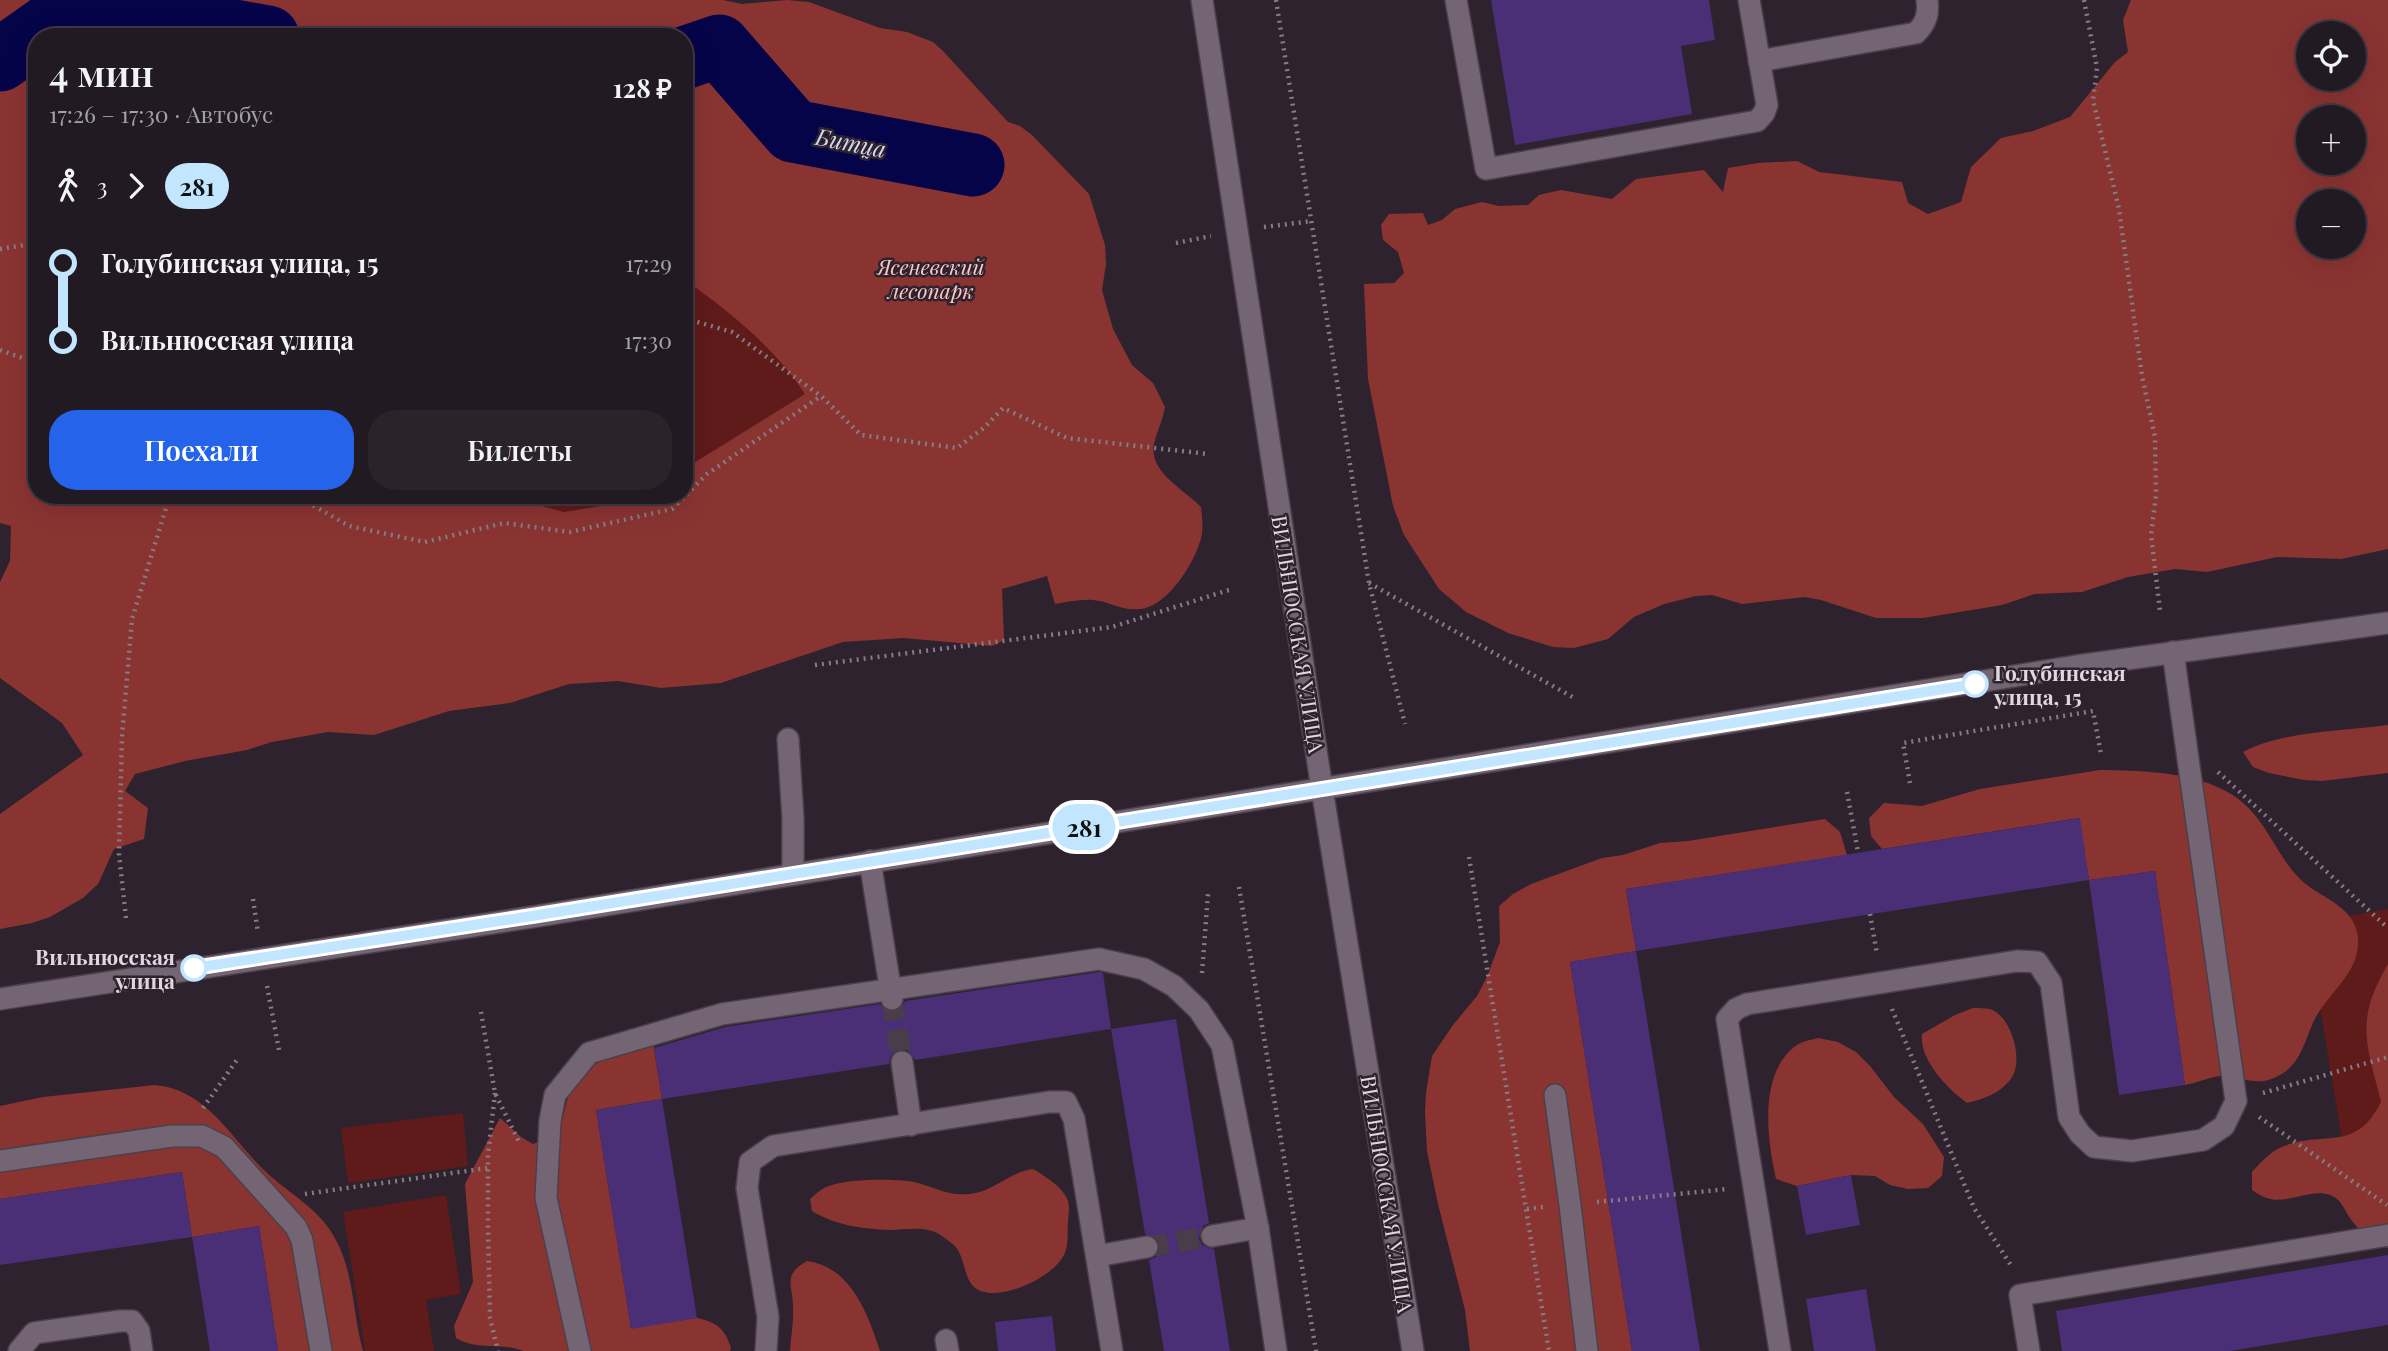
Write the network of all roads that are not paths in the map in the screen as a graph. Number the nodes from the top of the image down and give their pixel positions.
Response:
1 (1202, 0) edge
2 (1456, 0) edge
3 (1749, 0) edge
4 (1927, 0) edge
5 (1759, 61) junction
6 (2388, 623) edge
7 (2173, 652) junction
8 (788, 739) dead end
9 (1322, 789) junction
10 (870, 862) junction
11 (793, 874) junction
12 (891, 994) junction
13 (0, 999) edge
14 (902, 1062) tunnel mouth
15 (1555, 1095) dead end
16 (911, 1125) junction
17 (0, 1161) edge
18 (1258, 1228) junction
19 (2388, 1235) edge
20 (1212, 1236) tunnel mouth
21 (1147, 1247) tunnel mouth
22 (1097, 1256) junction
23 (19, 1351) edge
24 (142, 1351) edge
25 (321, 1351) edge
26 (580, 1351) edge
27 (766, 1351) edge
28 (1112, 1351) edge
29 (1276, 1351) edge
30 (1413, 1351) edge
31 (1587, 1351) edge
32 (1780, 1351) edge
33 (2029, 1351) edge

1 - 9 street, ВИЛЬНЮССКАЯ УЛИЦА
2 - 5 street
3 - 5 street
4 - 5 street
6 - 7 street
7 - 9 street
7 - 32 street
8 - 11 street
9 - 10 street
9 - 30 street, ВИЛЬНЮССКАЯ УЛИЦА
10 - 11 street
10 - 12 street
11 - 13 street
12 - 18 street
12 - 26 street
14 - 16 street
15 - 31 street
16 - 22 street
16 - 27 street
17 - 25 street
18 - 20 street
18 - 29 street
19 - 33 street
21 - 22 street
22 - 28 street
23 - 24 street

